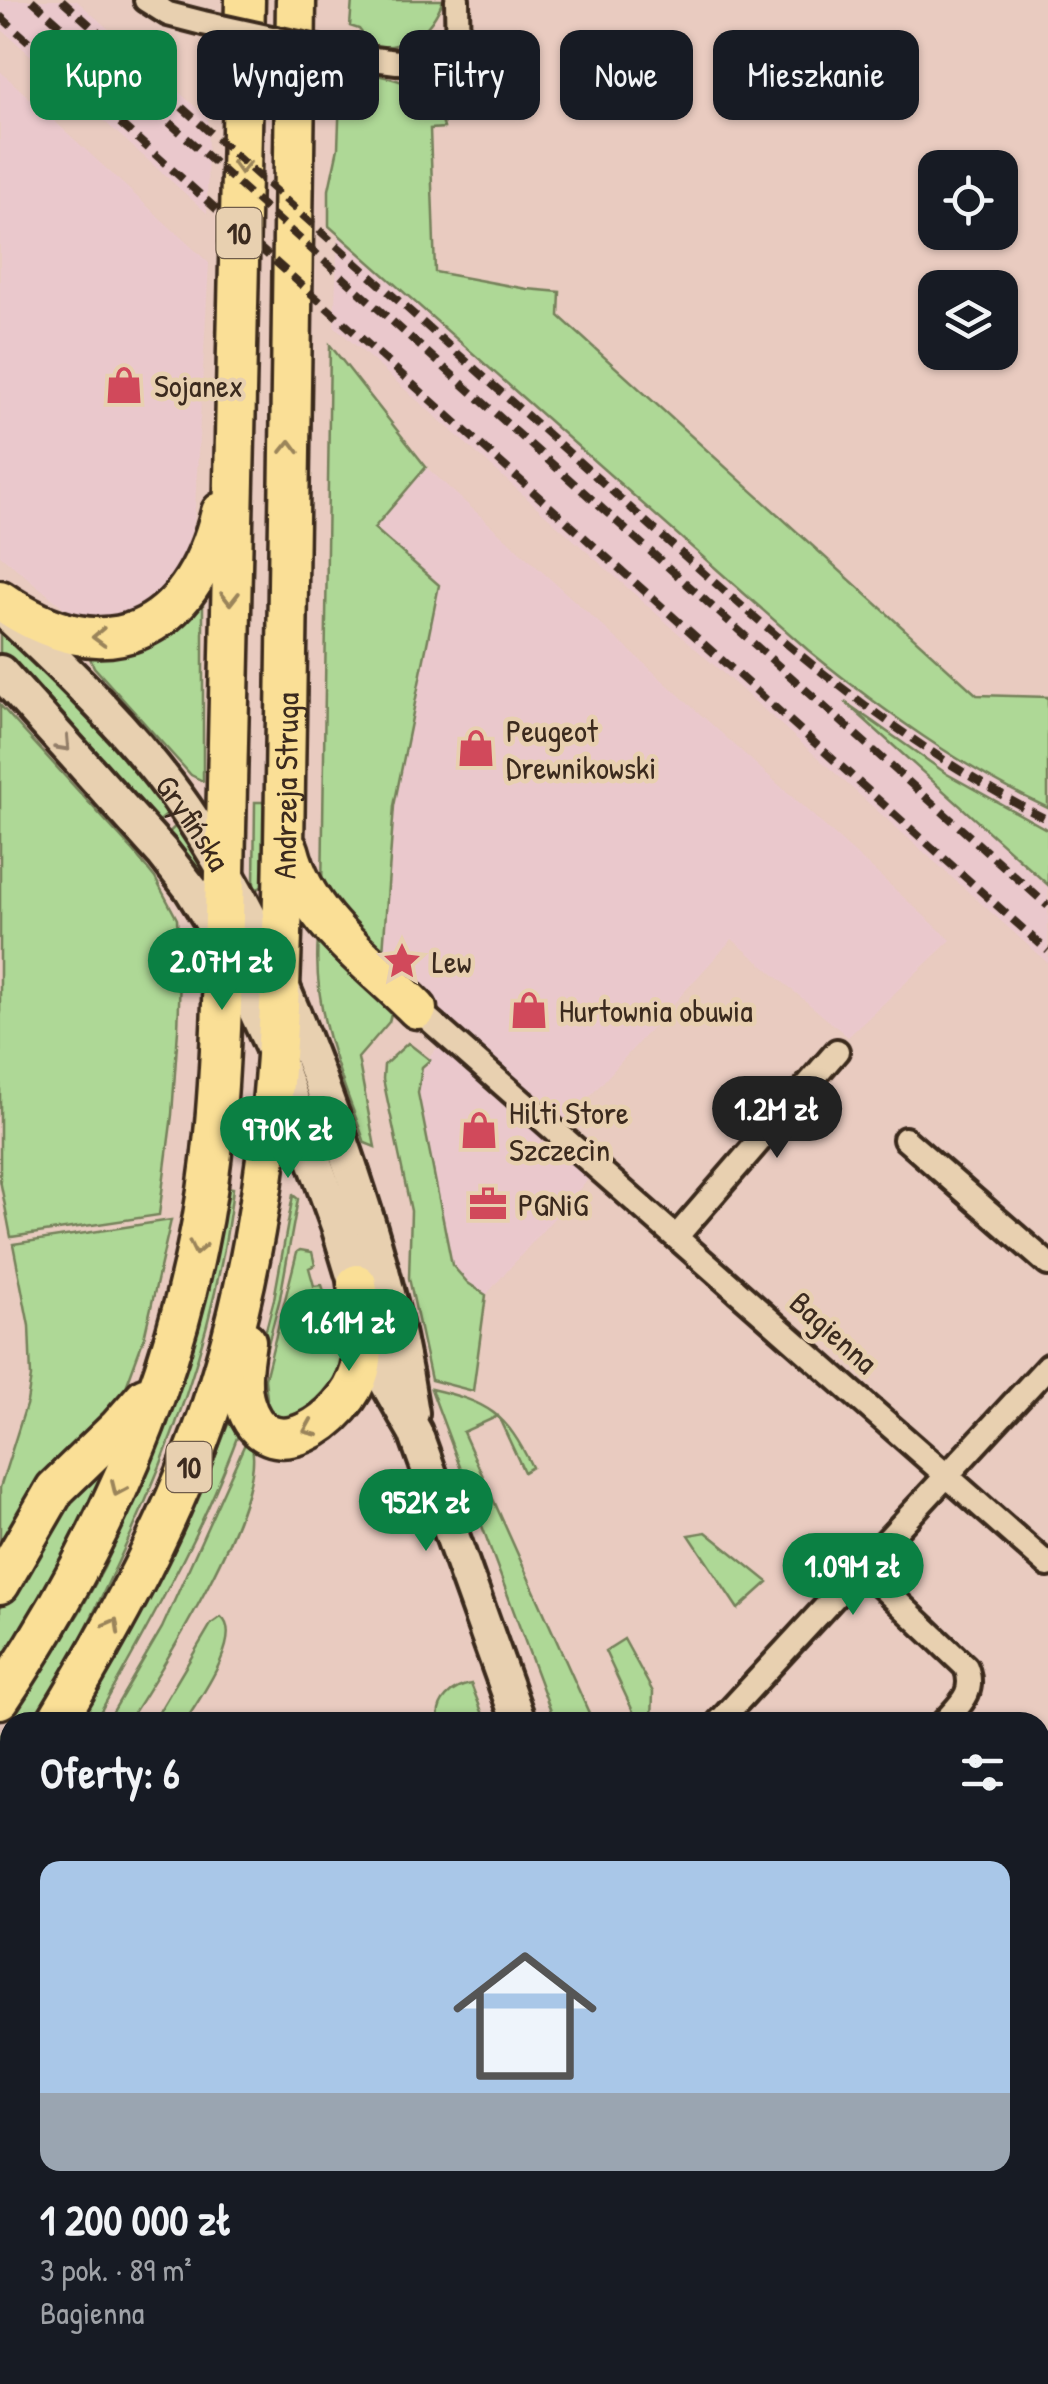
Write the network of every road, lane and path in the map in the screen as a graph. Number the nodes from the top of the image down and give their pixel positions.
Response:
1 (146, 0) edge
2 (245, 0) edge
3 (296, 0) edge
4 (457, 0) edge
5 (232, 466) junction
6 (0, 604) edge
7 (0, 672) edge
8 (284, 815) junction
9 (225, 872) junction
10 (224, 942) junction
11 (279, 975) junction
12 (417, 1009) joint
13 (837, 1051) dead end
14 (277, 1058) junction
15 (905, 1139) dead end
16 (262, 1204) junction
17 (677, 1236) junction
18 (1048, 1264) edge
19 (357, 1284) junction
20 (165, 1365) junction
21 (1048, 1366) edge
22 (415, 1432) junction
23 (946, 1476) junction
24 (1048, 1565) edge
25 (862, 1569) junction
26 (0, 1584) edge
27 (0, 1699) edge
28 (62, 1712) edge
29 (515, 1712) edge
30 (729, 1712) edge
31 (953, 1712) edge

1 - 4 street, bridge
2 -> 5 main road, Andrzeja Struga / 10
8 -> 3 main road, Andrzeja Struga / 10
5 -> 6 main road
5 -> 9 main road, Andrzeja Struga / 10
6 - 9 street, Gryfińska
7 -> 10 street, Gryfińska
8 - 11 main road, Andrzeja Struga / 10
8 - 12 main road
9 - 10 main road, Andrzeja Struga / 10
9 - 11 street, Gryfińska
10 - 14 street, Gryfińska
10 -> 20 main road, Andrzeja Struga / 10
11 - 14 main road, Andrzeja Struga / 10
11 - 22 street, Gryfińska
12 - 17 street, Bagienna
13 - 17 street
14 - 16 main road, Andrzeja Struga / 10
14 - 19 street, Gryfińska
15 - 18 street
19 -> 16 main road
28 -> 16 main road, Andrzeja Struga / 10
17 - 23 street, Bagienna
19 - 22 street, Gryfińska
20 - 26 main road
20 -> 27 main road, Andrzeja Struga / 10
21 - 23 street
22 - 29 street, Gryfińska
23 - 24 street, Bagienna
23 - 25 street
25 - 30 street
25 - 31 street

